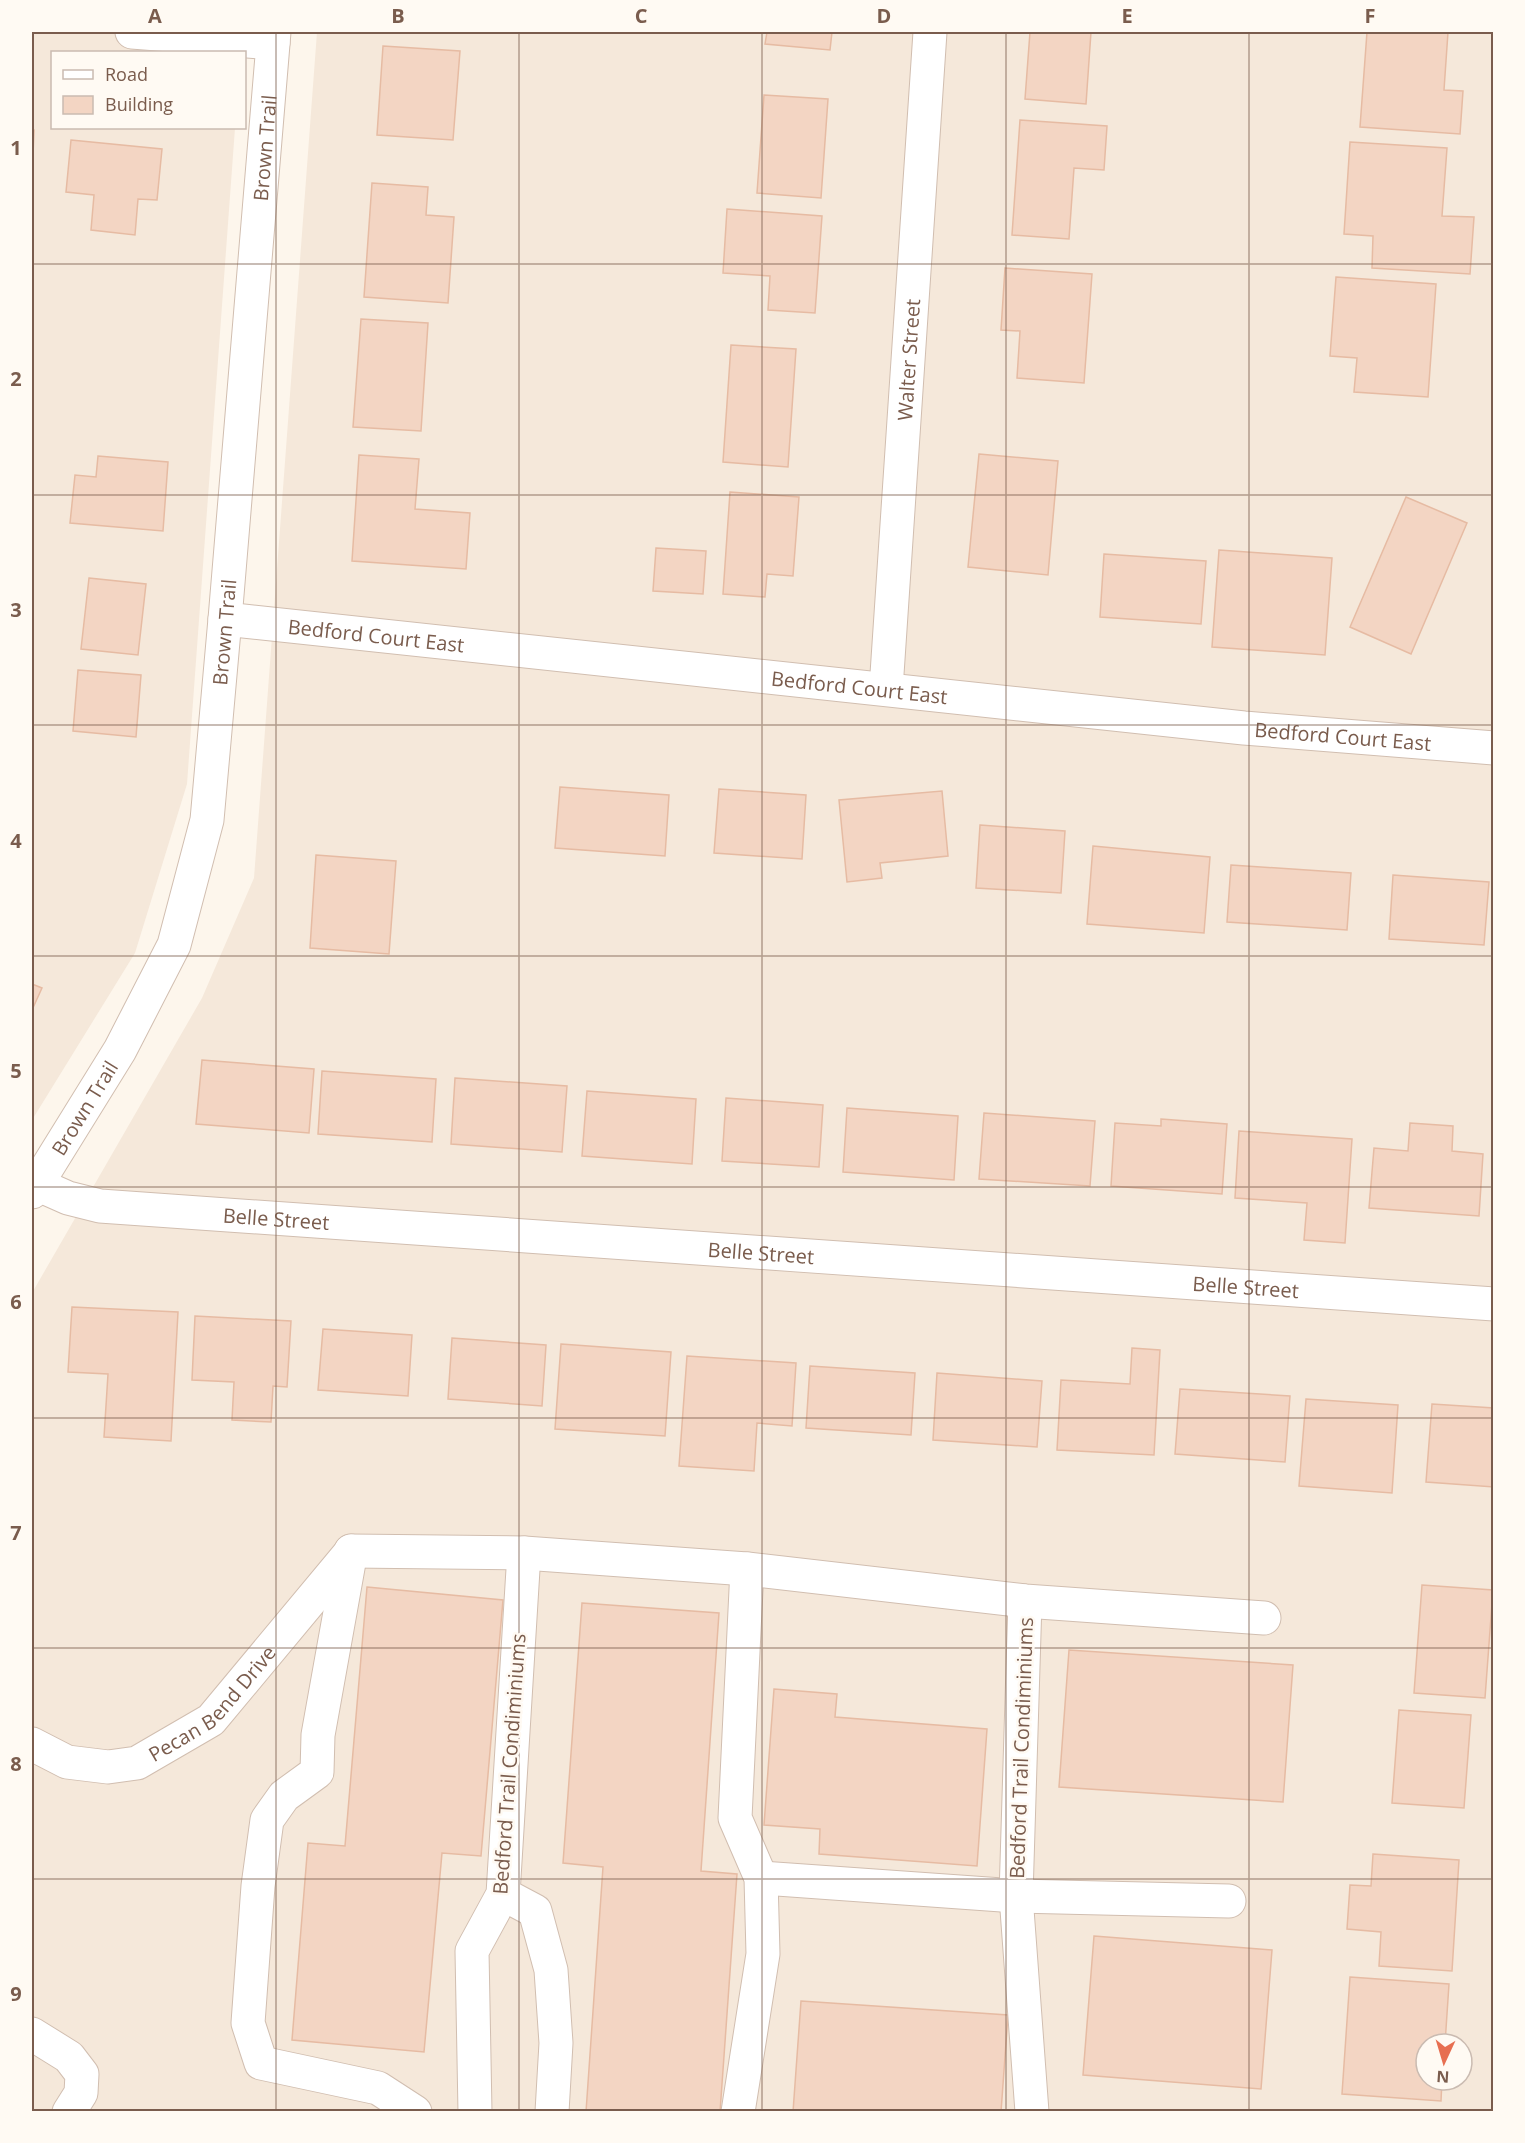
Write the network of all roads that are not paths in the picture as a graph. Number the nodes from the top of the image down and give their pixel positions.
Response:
1 (132, 32) edge
2 (930, 32) edge
3 (273, 37) edge
4 (225, 620) junction
5 (886, 689) junction
6 (1494, 748) edge
7 (33, 1186) edge
8 (1494, 1304) edge
9 (351, 1551) junction
10 (524, 1553) junction
11 (747, 1569) junction
12 (1025, 1600) junction
13 (1264, 1618) dead end
14 (32, 1744) edge
15 (760, 1878) junction
16 (503, 1894) junction
17 (1016, 1896) junction
18 (1229, 1901) dead end
19 (32, 2034) edge
20 (377, 2100) edge
21 (69, 2112) edge
22 (415, 2112) edge
23 (475, 2112) edge
24 (552, 2112) edge
25 (738, 2112) edge
26 (1032, 2112) edge

1 - 3 street
2 - 5 street, Walter Street
3 - 4 street, Brown Trail
4 - 5 street, Bedford Court East
4 - 7 street, Brown Trail
5 - 6 street, Bedford Court East
7 - 8 street, Belle Street
9 - 10 street, Bedford Trail Condiminiums
9 - 14 street, Pecan Bend Drive
9 - 20 street
10 - 11 street, Bedford Trail Condiminiums
10 - 16 street, Bedford Trail Condiminiums
11 - 12 street, Bedford Trail Condiminiums
11 - 15 street
12 - 13 street, Bedford Trail Condiminiums
12 - 17 street, Bedford Trail Condiminiums
15 - 17 street, Bedford Trail Condiminiums
15 - 25 street
16 - 23 street, Bedford Trail Condiminiums
16 - 24 street
17 - 18 street, Bedford Trail Condiminiums
17 - 26 street, Bedford Trail Condiminiums
19 - 21 street
20 - 22 street

